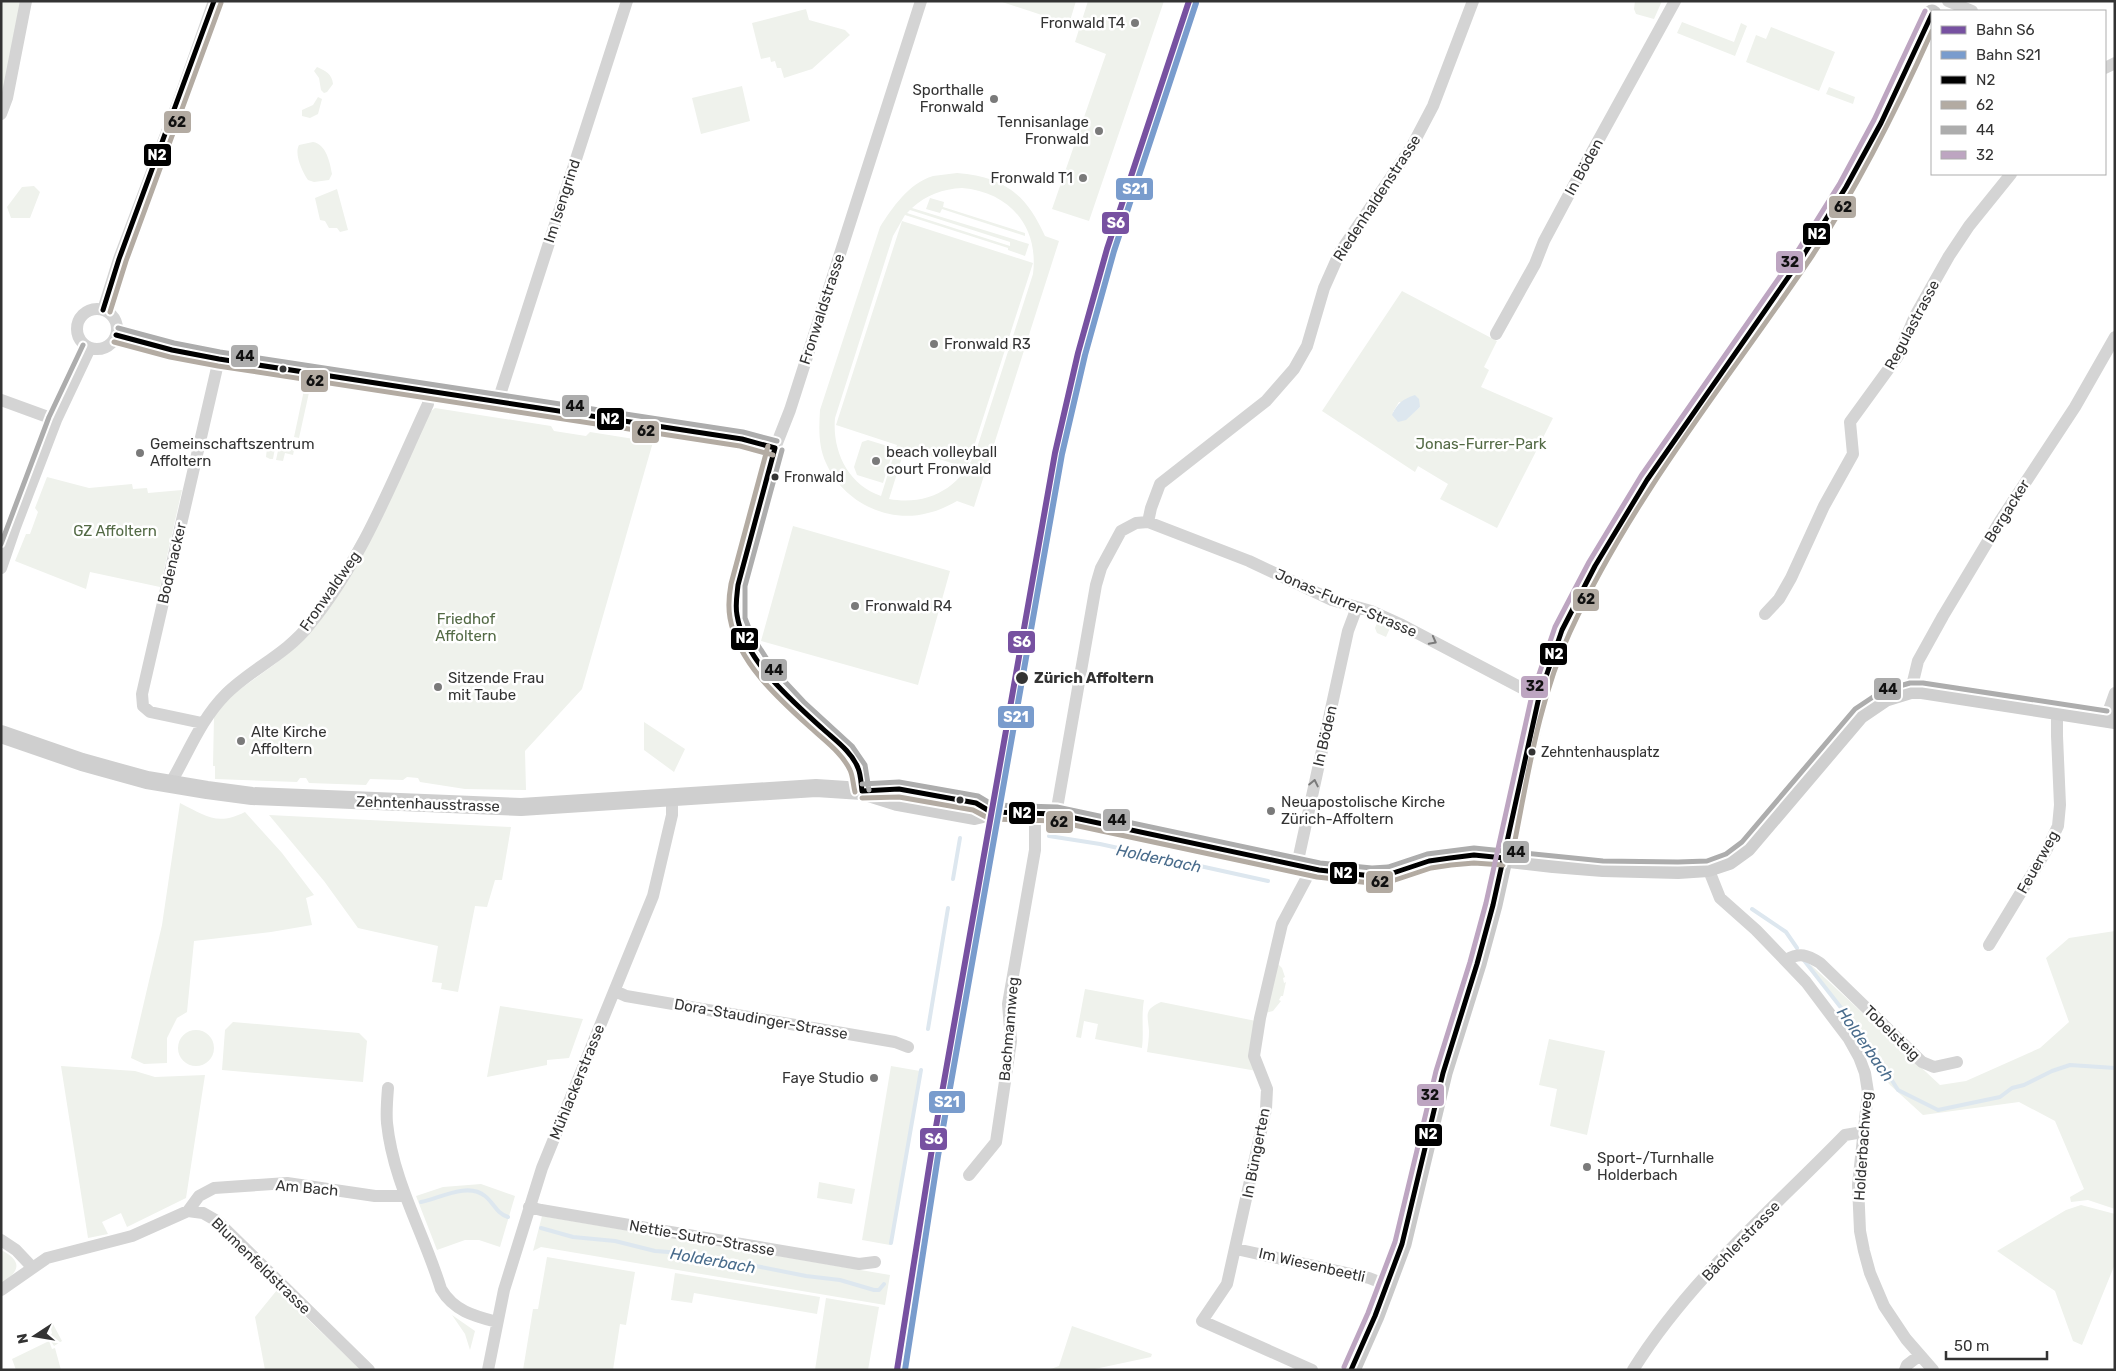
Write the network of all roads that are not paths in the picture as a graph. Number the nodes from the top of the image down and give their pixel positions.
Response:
1 (26, 1) edge
2 (214, 1) edge
3 (627, 1) edge
4 (921, 1) edge
5 (1473, 1) edge
6 (1675, 1) edge
7 (1948, 1) edge
8 (1970, 10) edge
9 (1931, 17) edge
10 (1, 114) edge
11 (2010, 175) edge
12 (103, 310) junction
13 (1496, 334) dead end
14 (116, 335) junction
15 (2115, 338) edge
16 (90, 348) junction
17 (219, 359) junction
18 (428, 391) junction
19 (1, 400) edge
20 (498, 401) junction
21 (56, 420) junction
22 (775, 448) junction
23 (1148, 522) junction
24 (1, 568) edge
25 (1357, 607) junction
26 (1765, 614) dead end
27 (1911, 690) junction
28 (2115, 693) edge
29 (1539, 697) junction
30 (2057, 710) junction
31 (2110, 719) edge
32 (202, 723) junction
33 (1, 734) edge
34 (170, 784) junction
35 (862, 790) junction
36 (672, 797) junction
37 (1035, 814) junction
38 (1056, 814) junction
39 (1504, 858) junction
40 (1303, 866) junction
41 (1708, 868) junction
42 (1989, 946) dead end
43 (1786, 960) junction
44 (615, 991) junction
45 (908, 1047) dead end
46 (1957, 1062) dead end
47 (388, 1088) dead end
48 (1863, 1132) junction
49 (969, 1175) dead end
50 (406, 1196) junction
51 (529, 1206) junction
52 (188, 1211) junction
53 (1, 1240) edge
54 (1236, 1248) junction
55 (875, 1262) dead end
56 (32, 1266) junction
57 (1387, 1285) junction
58 (1, 1290) edge
59 (497, 1322) junction
60 (1920, 1354) junction
61 (369, 1370) edge
62 (488, 1370) edge
63 (1312, 1370) edge
64 (1351, 1370) edge
65 (1633, 1370) edge
66 (1905, 1370) edge
67 (1933, 1370) edge

1 - 10 street
2 - 12 street
3 - 20 street, Im Isengrind
4 - 22 street, Fronwaldstrasse
5 - 23 street, Riedenhaldenstrasse
6 - 13 street, In Böden
7 - 8 street
9 - 29 main road
11 - 26 street, Regulastrasse
12 - 14 street
12 - 16 street
14 - 16 street
14 - 17 street
15 - 27 street, Bergacker
16 - 21 street
17 - 18 street
17 - 32 street, Bodenacker
18 - 20 street
18 - 32 street, Fronwaldweg
19 - 21 street
20 - 22 street
21 - 24 street
22 - 35 street, Fronwaldstrasse
23 - 25 street, Jonas-Furrer-Strasse
23 - 38 street
25 -> 29 street, Jonas-Furrer-Strasse
40 -> 25 street, In Böden
27 - 30 street
27 - 41 street, Zehntenhausstrasse
28 - 31 street
29 - 39 main road
30 - 31 street
30 - 42 street, Feuerweg
32 - 34 street, Fronwaldweg
33 - 34 street, Zehntenhausstrasse
34 - 36 street, Zehntenhausstrasse
35 - 36 street, Zehntenhausstrasse
35 - 37 street, Zehntenhausstrasse
36 - 44 street, Mühlackerstrasse
37 - 38 street, Zehntenhausstrasse
37 - 49 street, Bachmannweg
38 - 40 street, Zehntenhausstrasse
39 - 40 street, Zehntenhausstrasse
39 - 41 street, Zehntenhausstrasse
39 - 57 main road
40 - 54 street, In Büngerten
41 - 43 street, Holderbachweg
43 - 46 street, Tobelsteig
43 - 48 street, Holderbachweg
44 - 45 street, Dora-Staudinger-Strasse
44 - 51 street, Mühlackerstrasse
47 - 50 street
48 - 60 street, Holderbachweg
48 - 65 street, Bächlerstrasse
50 - 52 street, Am Bach
50 - 59 street
51 - 55 street, Nettie-Sutro-Strasse
51 - 59 street, Mühlackerstrasse
52 - 56 street
52 - 61 street, Blumenfeldstrasse
53 - 56 street
54 - 57 street, Im Wiesenbeetli
54 - 63 street, In Büngerten
56 - 58 street
57 - 64 main road
59 - 62 street, Mühlackerstrasse
60 - 66 street
60 - 67 street, Holderbachweg

